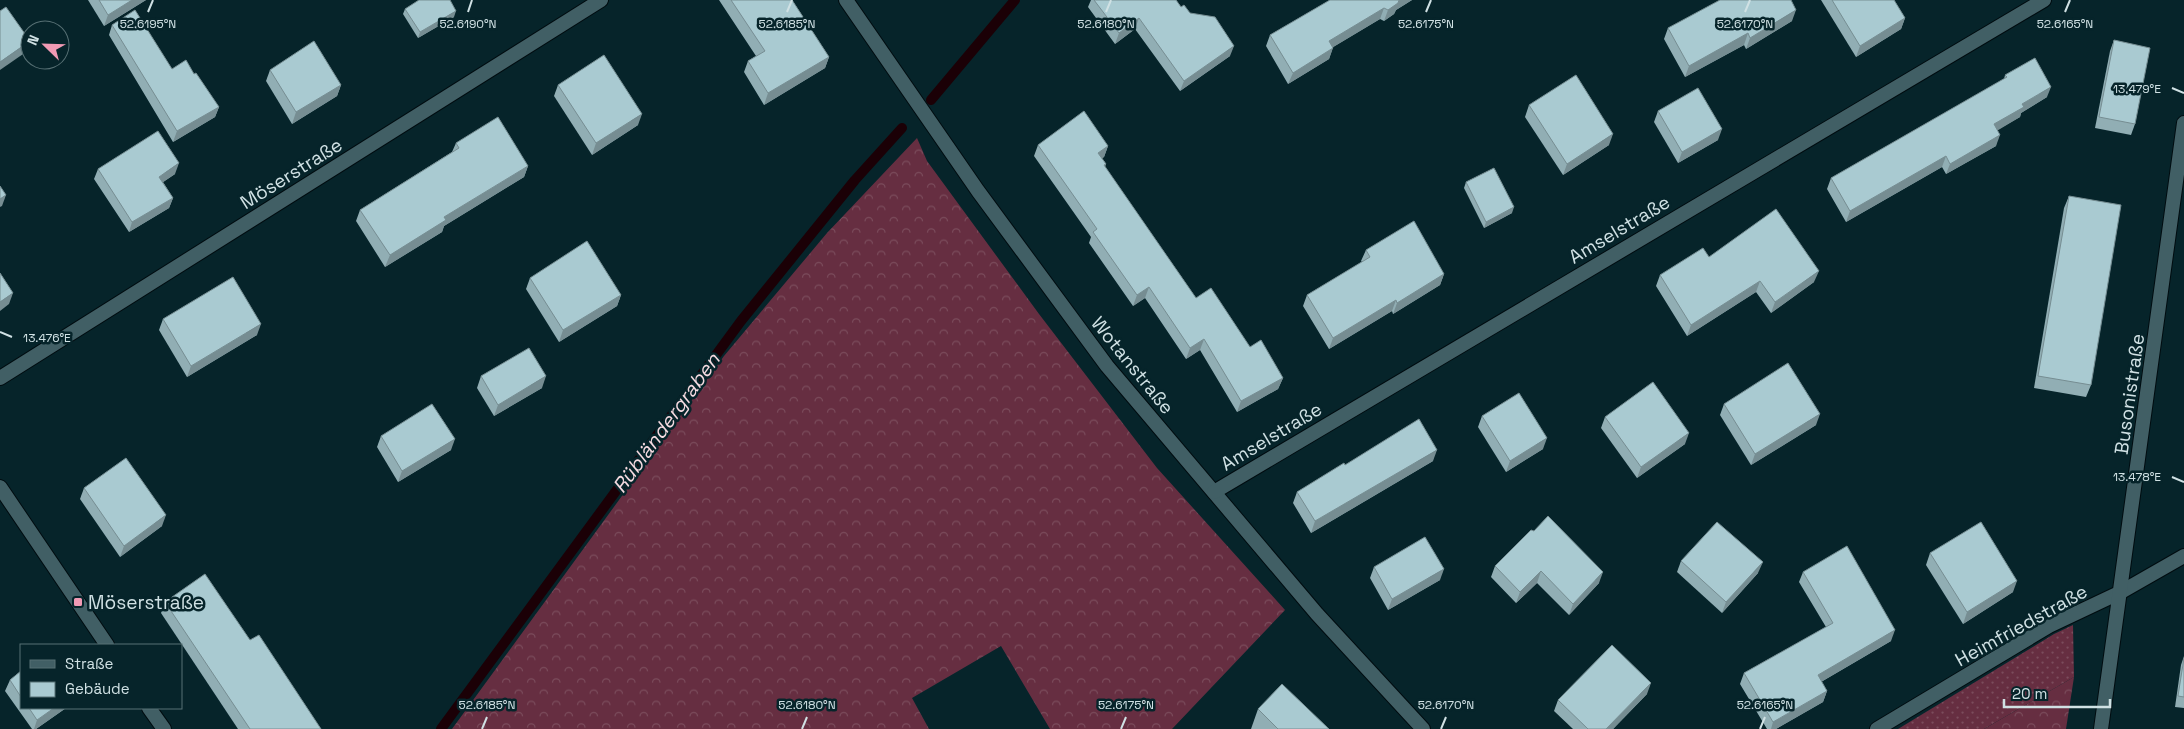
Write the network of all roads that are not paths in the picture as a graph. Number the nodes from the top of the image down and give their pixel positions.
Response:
1 (601, 0) edge
2 (846, 0) edge
3 (2044, 0) edge
4 (2184, 123) edge
5 (0, 378) edge
6 (0, 487) edge
7 (1214, 492) junction
8 (2184, 556) edge
9 (2121, 592) junction
10 (106, 644) edge
11 (150, 709) edge
12 (164, 729) edge
13 (1423, 729) edge
14 (1877, 729) edge
15 (2101, 729) edge

1 - 5 street, Möserstraße
2 - 7 street, Wotanstraße
3 - 7 street, Amselstraße
4 - 9 street, Busonistraße
6 - 10 street
7 - 13 street, Wotanstraße
8 - 9 street, Heimfriedstraße
9 - 14 street, Heimfriedstraße
9 - 15 street, Busonistraße
11 - 12 street

